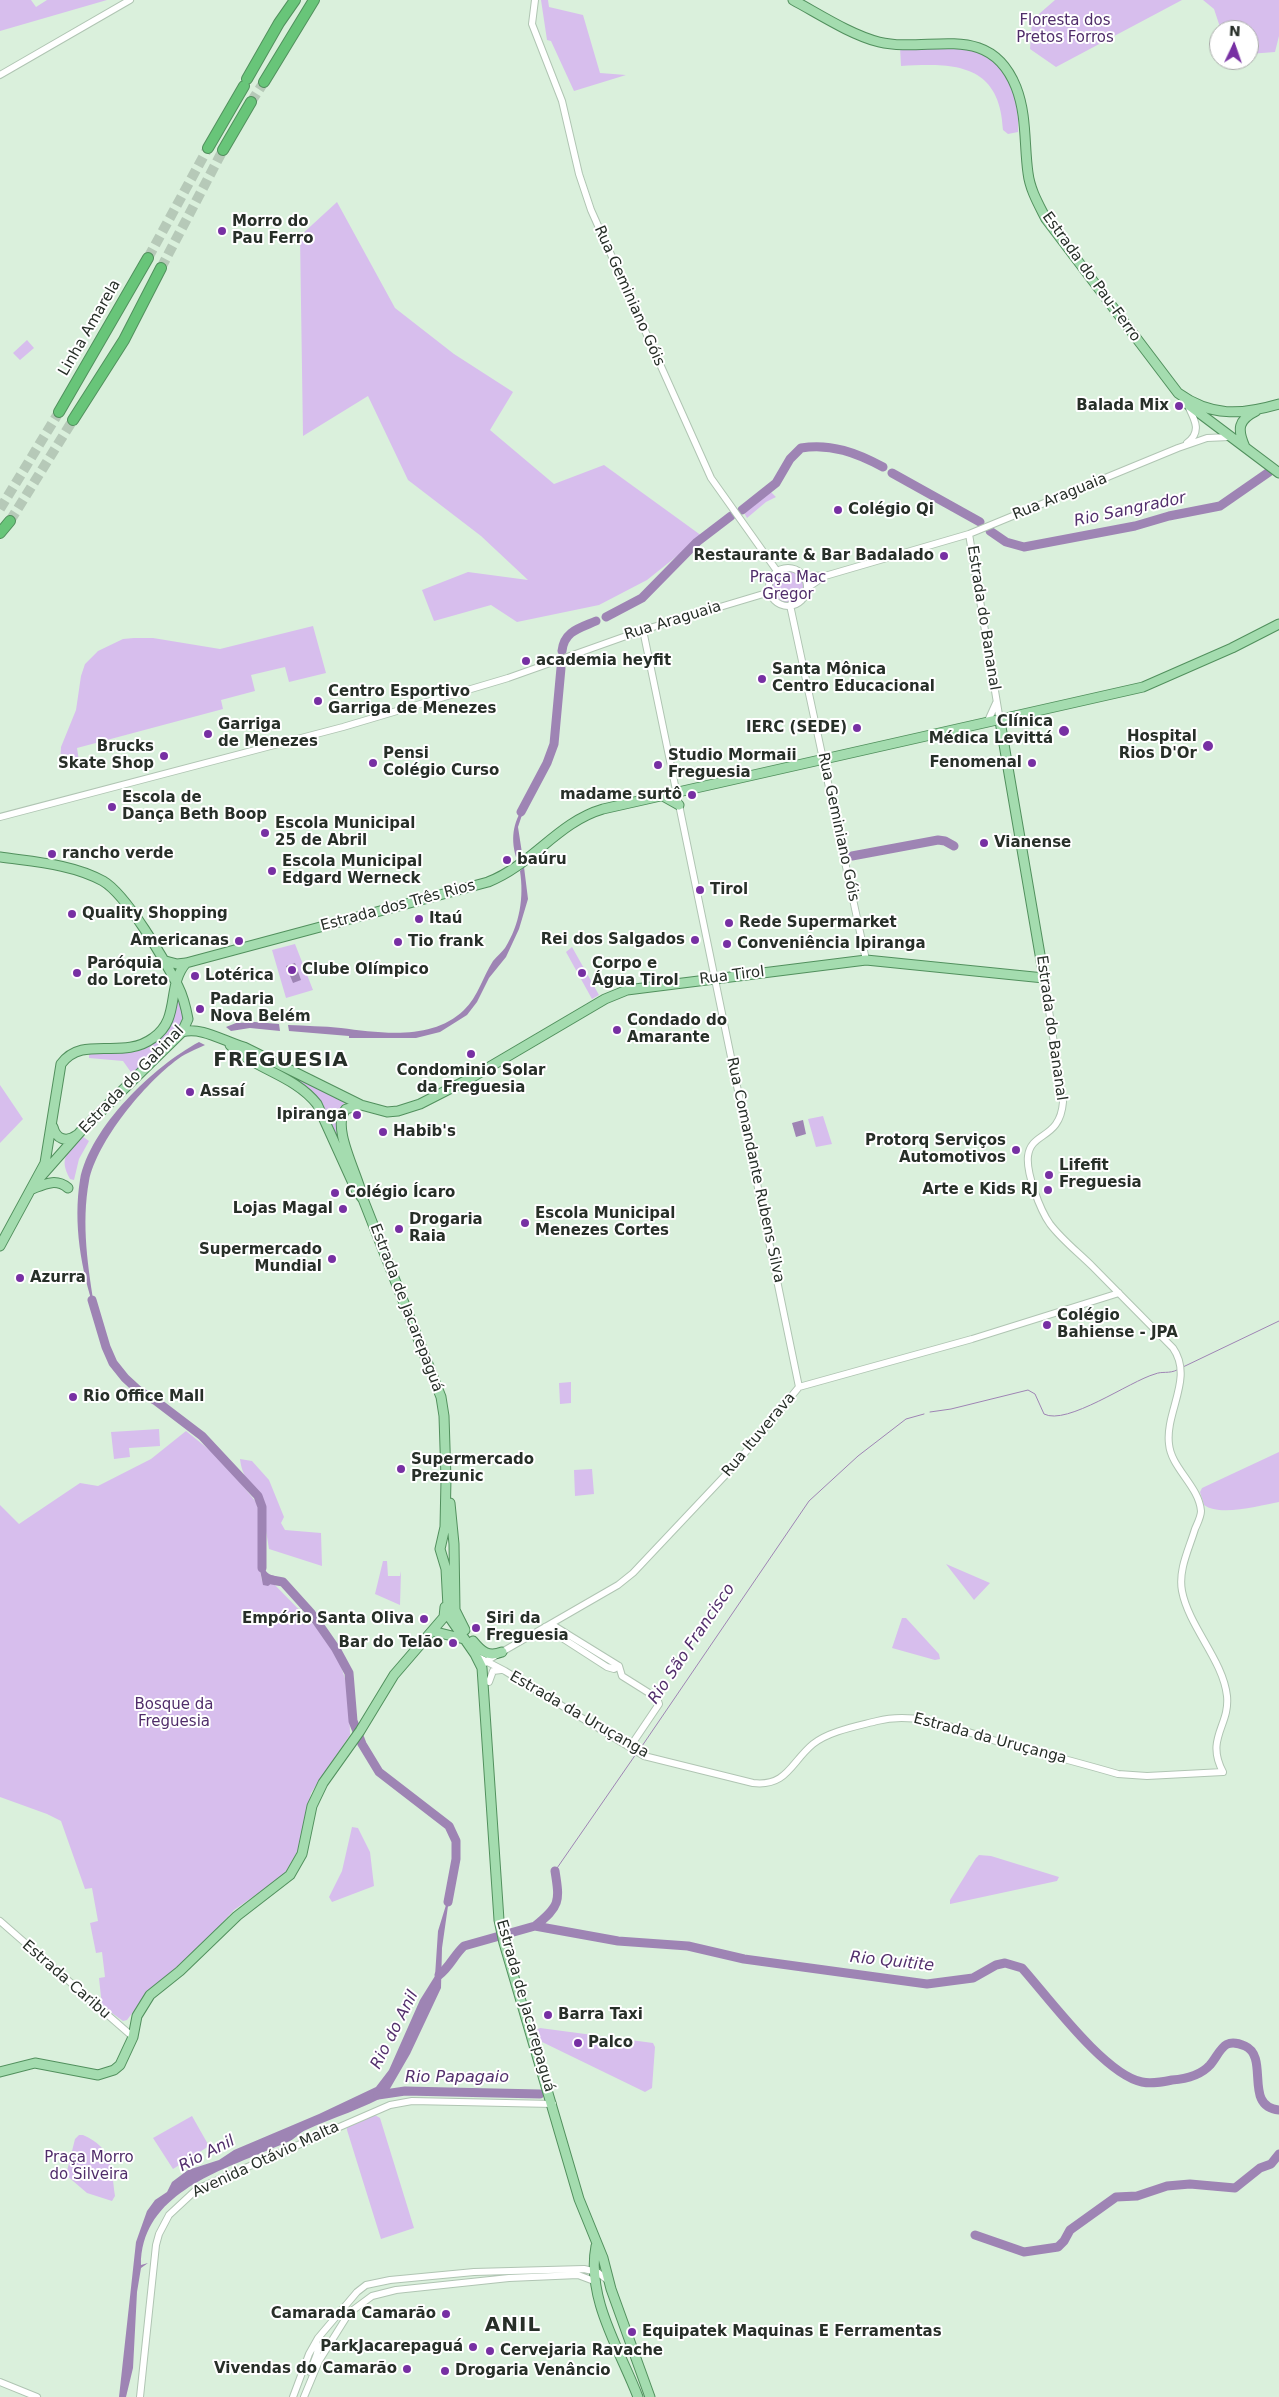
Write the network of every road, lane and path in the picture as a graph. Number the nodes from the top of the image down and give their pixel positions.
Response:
1 (130, 0) edge
2 (295, 0) edge
3 (314, 0) edge
4 (535, 0) edge
5 (794, 0) edge
6 (0, 75) edge
7 (264, 82) tunnel mouth
8 (252, 102) tunnel mouth
9 (208, 148) tunnel mouth
10 (223, 150) tunnel mouth
11 (148, 258) tunnel mouth
12 (161, 268) tunnel mouth
13 (1178, 393) junction
14 (1279, 404) edge
15 (1188, 405) junction
16 (1258, 410) junction
17 (59, 412) tunnel mouth
18 (74, 420) tunnel mouth
19 (1229, 438) junction
20 (1245, 447) junction
21 (1178, 448) junction
22 (1279, 473) edge
23 (10, 521) tunnel mouth
24 (0, 533) edge
25 (969, 534) junction
26 (777, 571) junction
27 (803, 574) junction
28 (825, 576) junction
29 (807, 588) junction
30 (770, 592) junction
31 (790, 605) junction
32 (1279, 624) edge
33 (643, 630) junction
34 (997, 702) junction
35 (1000, 721) junction
36 (986, 724) junction
37 (824, 760) junction
38 (677, 793) junction
39 (663, 796) junction
40 (679, 806) junction
41 (0, 817) edge
42 (0, 857) edge
43 (1041, 956) junction
44 (162, 960) junction
45 (866, 960) junction
46 (186, 963) junction
47 (1025, 975) junction
48 (716, 978) junction
49 (1041, 980) junction
50 (175, 981) junction
51 (182, 1032) junction
52 (228, 1043) junction
53 (361, 1105) junction
54 (52, 1124) junction
55 (79, 1134) junction
56 (34, 1186) junction
57 (68, 1188) dead end
58 (363, 1199) junction
59 (0, 1246) edge
60 (1119, 1293) junction
61 (799, 1387) junction
62 (446, 1479) junction
63 (441, 1544) junction
64 (455, 1568) junction
65 (447, 1600) junction
66 (455, 1607) junction
67 (450, 1618) junction
68 (548, 1626) junction
69 (436, 1632) junction
70 (427, 1637) junction
71 (469, 1640) junction
72 (502, 1652) junction
73 (482, 1662) junction
74 (505, 1671) junction
75 (489, 1682) junction
76 (488, 1729) junction
77 (634, 1741) junction
78 (621, 1742) junction
79 (636, 1752) junction
80 (1223, 1772) joint
81 (0, 1921) edge
82 (133, 2037) junction
83 (0, 2072) edge
84 (553, 2104) junction
85 (596, 2246) junction
86 (594, 2270) junction
87 (594, 2281) junction
88 (609, 2281) junction
89 (316, 2342) junction
90 (0, 2382) edge
91 (37, 2397) edge
92 (140, 2397) edge
93 (294, 2397) edge
94 (304, 2397) edge
95 (638, 2397) edge
96 (650, 2397) edge

1 - 6 street
2 - 9 highway
3 - 7 highway
4 - 26 street, Rua Geminiano Góis
5 - 13 main road, Estrada do Pau-Ferro
8 - 10 highway
11 - 17 highway, Linha Amarela
12 - 18 highway
13 - 15 main road
13 - 16 main road, Estrada do Pau-Ferro
14 - 16 main road, Estrada do Pau-Ferro
15 - 19 main road
15 - 21 street, Rua Araguaia
16 - 20 main road
19 - 20 main road
19 - 21 street, Rua Araguaia
20 - 22 main road
21 - 25 street, Rua Araguaia
23 - 24 highway
25 - 28 street, Rua Araguaia
25 - 34 street, Estrada do Bananal
26 - 27 street
26 - 30 street
27 - 28 street, Rua Araguaia
27 - 29 street
28 - 29 street, Rua Araguaia
29 - 31 street
30 - 31 street
30 - 33 street, Rua Araguaia
31 - 37 street, Rua Geminiano Góis
32 - 35 main road, Estrada dos Três Rios
33 - 38 street, Rua Comandante Rubens Silva
33 - 41 street, Rua Araguaia
34 - 35 street, Estrada do Bananal
34 - 36 street, Estrada do Bananal
35 - 36 main road, Estrada dos Três Rios
35 - 43 main road, Estrada do Bananal
36 - 37 main road, Estrada dos Três Rios
37 - 38 main road, Estrada dos Três Rios
37 - 45 street, Rua Geminiano Góis
38 - 39 main road, Estrada dos Três Rios
38 - 40 street, Rua Comandante Rubens Silva
39 - 40 main road
39 - 46 main road, Estrada dos Três Rios
40 - 48 street, Rua Comandante Rubens Silva
42 - 44 main road
43 - 47 main road
43 - 49 main road, Estrada do Bananal
44 - 46 main road, Estrada dos Três Rios
44 - 50 main road
45 - 47 main road, Rua Tirol
45 - 48 main road, Rua Tirol
46 - 50 main road
47 - 49 main road, Rua Tirol
48 - 53 main road, Rua Tirol
48 - 61 street, Rua Comandante Rubens Silva
49 - 60 street, Estrada do Bananal
50 - 51 main road, Estrada do Gabinal
50 - 54 main road, Estrada do Gabinal
51 - 52 main road, Estrada de Jacarepaguá
51 - 55 main road, Estrada do Gabinal
52 - 53 main road, Estrada de Jacarepaguá
52 - 58 main road, Estrada de Jacarepaguá
53 - 58 main road, Estrada de Jacarepaguá
54 - 55 main road
54 - 56 main road, Estrada do Gabinal
55 - 56 main road, Estrada do Gabinal
56 - 57 main road
56 - 59 main road, Estrada do Gabinal
58 - 62 main road, Estrada de Jacarepaguá
60 - 61 street, Rua Ituverava
60 - 80 street, Estrada do Bananal
61 - 68 street, Rua Ituverava
62 - 63 main road, Estrada de Jacarepaguá
62 - 64 main road, Estrada de Jacarepaguá
63 - 64 main road
63 - 65 main road, Estrada de Jacarepaguá
64 - 66 main road, Estrada de Jacarepaguá
65 - 67 main road, Estrada de Jacarepaguá
65 - 70 main road
66 - 67 main road
66 - 71 main road, Estrada de Jacarepaguá
67 - 69 main road
67 - 71 main road, Estrada de Jacarepaguá
68 - 72 street, Rua Ituverava
68 - 77 street
69 - 70 main road
69 - 71 main road
70 - 82 main road
71 - 72 main road
71 - 73 main road, Estrada de Jacarepaguá
72 - 73 street, Rua Ituverava
72 - 74 street
73 - 74 street, Estrada da Uruçanga
73 - 75 main road, Estrada de Jacarepaguá
73 - 76 main road, Estrada de Jacarepaguá
74 - 75 street
74 - 78 street, Estrada da Uruçanga
75 - 76 main road, Estrada de Jacarepaguá
76 - 84 main road, Estrada de Jacarepaguá
77 - 78 street
77 - 79 street
78 - 79 street, Estrada da Uruçanga
79 - 80 street, Estrada da Uruçanga
81 - 82 street, Estrada Caribu
82 - 83 main road
84 - 85 main road, Estrada de Jacarepaguá
84 - 92 street, Avenida Otávio Malta
85 - 86 main road, Estrada de Jacarepaguá
85 - 88 main road, Estrada de Jacarepaguá
86 - 87 main road, Estrada de Jacarepaguá
86 - 88 street
86 - 89 street
87 - 94 street
87 - 95 main road, Estrada de Jacarepaguá
88 - 96 main road, Estrada de Jacarepaguá
89 - 93 street
89 - 94 street
90 - 91 street

